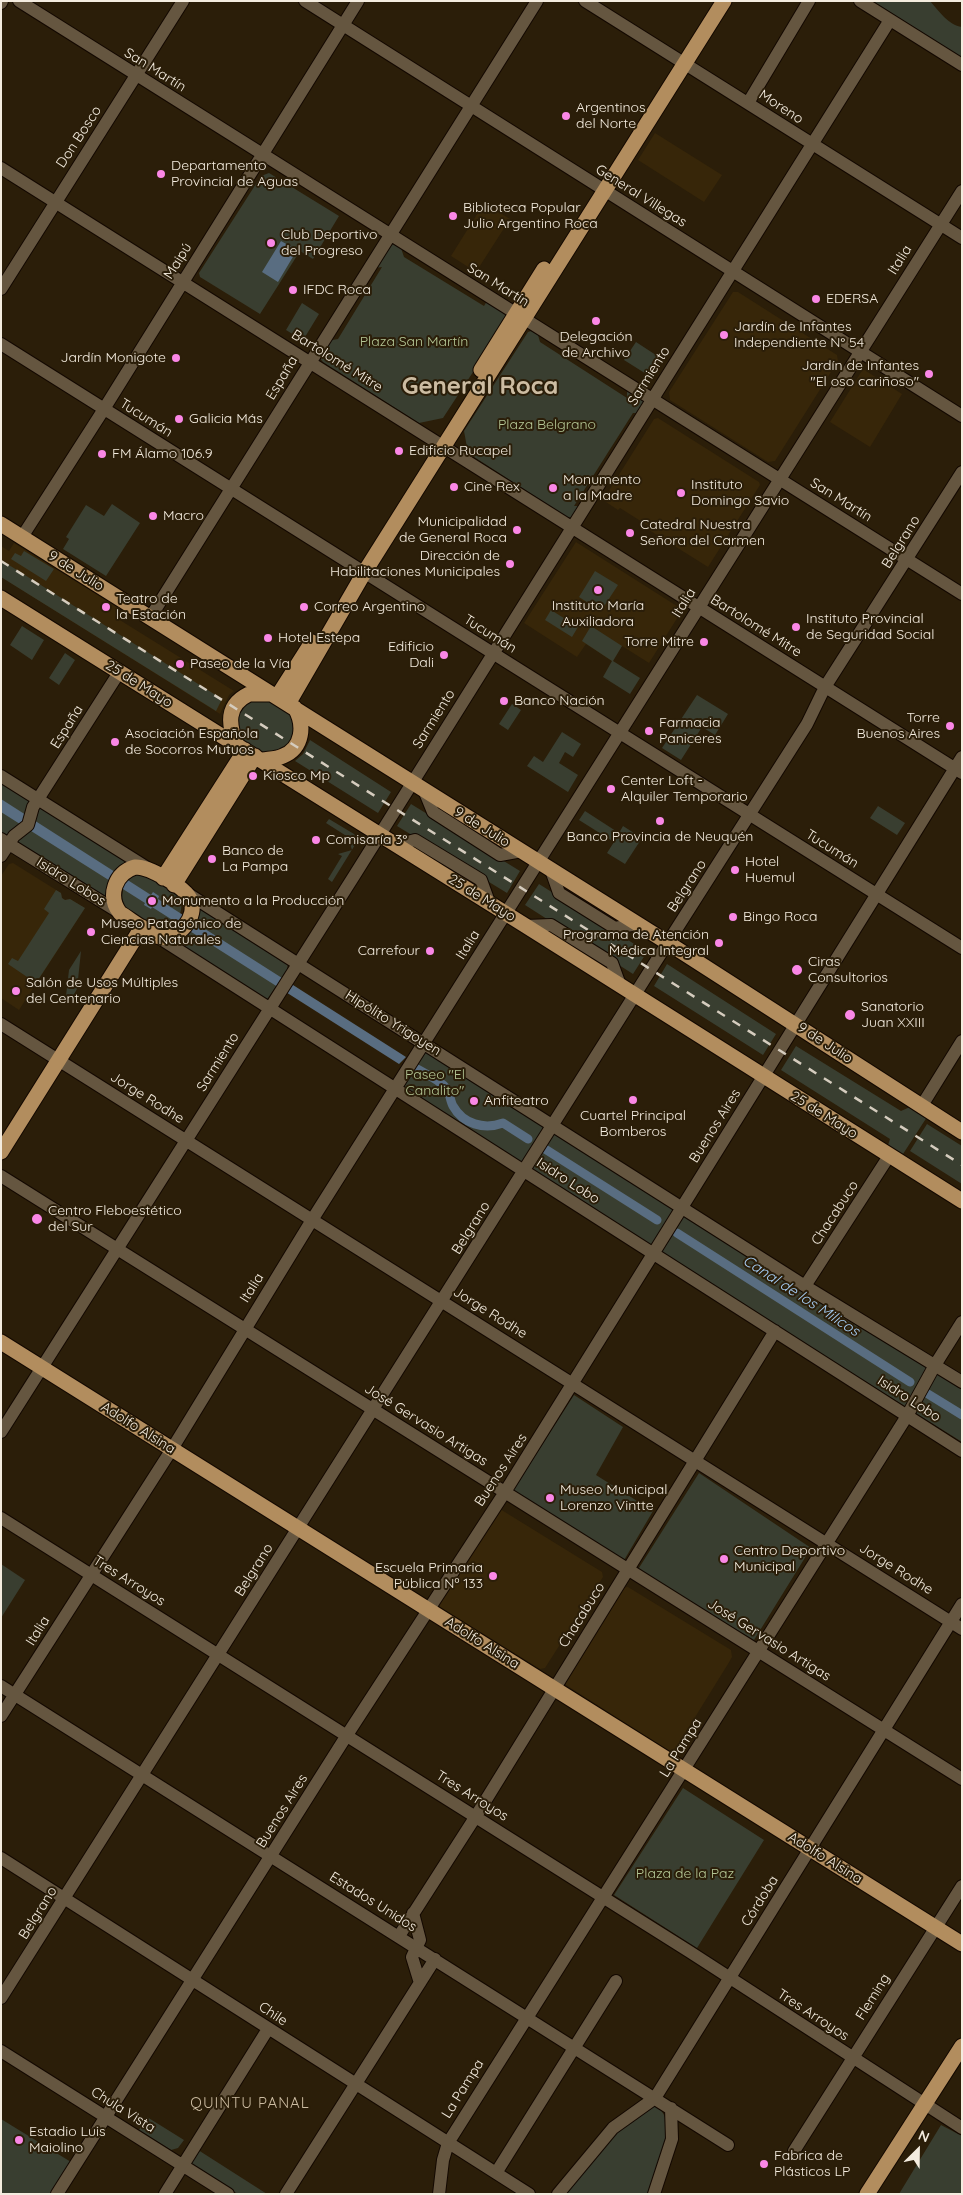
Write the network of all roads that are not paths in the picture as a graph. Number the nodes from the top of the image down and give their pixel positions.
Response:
1 (19, 1) edge
2 (182, 1) edge
3 (305, 1) edge
4 (358, 1) edge
5 (537, 1) edge
6 (585, 1) edge
7 (714, 1) edge
8 (724, 1) edge
9 (809, 1) edge
10 (860, 1) edge
11 (890, 20) junction
12 (344, 26) junction
13 (682, 61) junction
14 (962, 65) edge
15 (135, 76) junction
16 (748, 103) junction
17 (470, 106) junction
18 (812, 144) junction
19 (262, 156) junction
20 (1, 168) edge
21 (601, 188) junction
22 (962, 190) edge
23 (55, 202) junction
24 (940, 225) junction
25 (390, 234) junction
26 (962, 238) edge
27 (733, 271) junction
28 (183, 281) junction
29 (1, 289) edge
30 (521, 316) junction
31 (1, 344) edge
32 (861, 352) junction
33 (309, 362) junction
34 (652, 399) junction
35 (104, 409) junction
36 (962, 416) edge
37 (440, 443) junction
38 (962, 472) edge
39 (780, 480) junction
40 (232, 489) junction
41 (1, 524) edge
42 (572, 528) junction
43 (22, 537) junction
44 (908, 559) junction
45 (361, 571) junction
46 (962, 594) edge
47 (1, 598) edge
48 (699, 608) junction
49 (150, 618) junction
50 (492, 653) junction
51 (120, 671) junction
52 (825, 687) junction
53 (283, 701) junction
54 (621, 734) junction
55 (250, 753) junction
56 (962, 757) edge
57 (958, 771) edge
58 (1, 776) edge
59 (418, 786) junction
60 (39, 800) junction
61 (750, 816) junction
62 (380, 834) junction
63 (5, 841) edge
64 (1, 856) edge
65 (545, 866) junction
66 (149, 869) junction
67 (174, 885) junction
68 (877, 895) junction
69 (120, 913) junction
70 (506, 913) junction
71 (139, 925) junction
72 (158, 937) junction
73 (668, 943) junction
74 (962, 948) edge
75 (298, 964) junction
76 (635, 995) junction
77 (270, 1008) junction
78 (1, 1024) edge
79 (796, 1025) junction
80 (962, 1041) edge
81 (424, 1043) junction
82 (55, 1058) junction
83 (763, 1076) junction
84 (396, 1089) junction
85 (921, 1107) junction
86 (554, 1125) junction
87 (962, 1132) edge
88 (1, 1137) edge
89 (186, 1140) junction
90 (1, 1152) edge
91 (889, 1156) junction
92 (524, 1171) junction
93 (1, 1176) edge
94 (962, 1202) edge
95 (682, 1207) junction
96 (312, 1220) junction
97 (117, 1249) junction
98 (653, 1254) junction
99 (806, 1286) junction
100 (442, 1301) junction
101 (962, 1322) edge
102 (245, 1329) junction
103 (775, 1331) junction
104 (1, 1342) edge
105 (935, 1365) junction
106 (42, 1368) junction
107 (962, 1382) edge
108 (573, 1384) junction
109 (373, 1410) junction
110 (908, 1416) junction
111 (1, 1432) edge
112 (172, 1449) junction
113 (962, 1451) edge
114 (695, 1461) junction
115 (504, 1492) junction
116 (1, 1518) edge
117 (298, 1528) junction
118 (826, 1543) junction
119 (628, 1570) junction
120 (91, 1575) junction
121 (962, 1604) edge
122 (428, 1609) junction
123 (950, 1621) junction
124 (962, 1629) edge
125 (758, 1652) junction
126 (219, 1655) junction
127 (1, 1686) edge
128 (554, 1689) junction
129 (15, 1694) junction
130 (1, 1716) edge
131 (884, 1730) junction
132 (347, 1735) junction
133 (685, 1770) junction
134 (142, 1775) junction
135 (962, 1779) edge
136 (476, 1816) junction
137 (810, 1849) junction
138 (271, 1856) junction
139 (1, 1858) edge
140 (962, 1886) edge
141 (603, 1897) junction
142 (65, 1898) junction
143 (414, 1913) junction
144 (935, 1928) junction
145 (399, 1936) junction
146 (962, 1944) edge
147 (417, 1948) junction
148 (435, 1959) junction
149 (729, 1978) junction
150 (193, 1979) junction
151 (616, 1981) dead end
152 (420, 1983) junction
153 (1, 1998) edge
154 (526, 2016) junction
155 (268, 2030) junction
156 (962, 2046) edge
157 (575, 2047) junction
158 (1, 2051) edge
159 (852, 2059) junction
160 (355, 2085) junction
161 (655, 2098) junction
162 (924, 2105) junction
163 (672, 2108) junction
164 (105, 2116) junction
165 (962, 2128) edge
166 (448, 2143) junction
167 (728, 2145) dead end
168 (794, 2151) dead end
169 (183, 2165) junction
170 (496, 2173) junction
171 (57, 2194) edge
172 (165, 2194) edge
173 (228, 2194) edge
174 (286, 2194) edge
175 (439, 2194) edge
176 (529, 2194) edge
177 (558, 2194) edge
178 (654, 2194) edge
179 (867, 2194) edge

1 - 15 street, San Martín
2 - 15 street, Don Bosco
3 - 12 street, General Villegas
4 - 12 street, Maipú
5 - 17 street, España
6 - 13 street, Moreno
7 - 13 main road
8 - 13 main road
9 - 16 street
10 - 11 street
11 - 14 street
11 - 18 street, Sarmiento
12 - 17 street, General Villegas
12 - 19 street, Maipú
13 - 16 street, Moreno
13 - 21 main road
15 - 19 street, San Martín
15 - 23 street, Don Bosco
16 - 18 street, Moreno
17 - 21 street, General Villegas
17 - 25 street, España
18 - 24 street, Moreno
18 - 27 street, Sarmiento
19 - 25 street, San Martín
19 - 28 street, Maipú
20 - 23 street, Bartolomé Mitre
21 - 27 street, General Villegas
21 - 30 main road
22 - 24 street, Italia
23 - 28 street, Bartolomé Mitre
23 - 29 street, Don Bosco
24 - 26 street, Moreno
24 - 32 street, Italia
25 - 30 street, San Martín
25 - 33 street, España
27 - 32 street, General Villegas
27 - 34 street, Sarmiento
28 - 33 street, Bartolomé Mitre
28 - 35 street, Maipú
30 - 34 street, San Martín
30 - 37 main road
31 - 35 street, Tucumán
32 - 36 street, General Villegas
32 - 39 street, Italia
33 - 37 street, Bartolomé Mitre
33 - 40 street, España
34 - 39 street, San Martín
34 - 42 street, Sarmiento
35 - 40 street, Tucumán
35 - 43 street, Maipú
37 - 42 street, Bartolomé Mitre
37 - 45 main road
38 - 44 street, Belgrano
39 - 44 street, San Martín
39 - 48 street, Italia
40 - 45 street, Tucumán
40 - 49 street, España
41 - 43 main road, 9 de Julio
42 - 48 street, Bartolomé Mitre
42 - 50 street, Sarmiento
43 - 49 main road, 9 de Julio
44 - 46 street, San Martín
44 - 52 street, Belgrano
45 - 50 street, Tucumán
45 - 53 main road
47 - 51 main road, 25 de Mayo
48 - 52 street, Bartolomé Mitre
48 - 54 street, Italia
49 - 53 main road, 9 de Julio
50 - 54 street, Tucumán
50 - 59 street, Sarmiento
51 - 55 main road, 25 de Mayo
51 - 60 street, España
52 - 57 street, Bartolomé Mitre
52 - 61 street, Belgrano
53 - 55 main road
53 - 55 main road
53 - 59 main road, 9 de Julio
54 - 61 street, Tucumán
54 - 65 street, Italia
55 - 62 main road, 25 de Mayo
55 - 67 main road
56 - 57 street, Buenos Aires
57 - 68 street, Buenos Aires
58 - 60 street, Hipólito Yrigoyen
59 - 62 street, Sarmiento
59 - 65 main road, 9 de Julio
60 - 63 street, España
60 - 66 street, Hipólito Yrigoyen
61 - 68 street, Tucumán
61 - 73 street, Belgrano
62 - 70 main road, 25 de Mayo
62 - 75 street, Sarmiento
63 - 64 street
63 - 69 street, Isidro Lobos
65 - 70 street, Italia
65 - 73 main road, 9 de Julio
66 - 67 main road, Hipólito Yrigoyen
66 - 69 main road
67 - 72 main road
67 - 75 street, Hipólito Yrigoyen
68 - 74 street, Tucumán
68 - 79 street, Buenos Aires
69 - 71 main road, Isidro Lobos
70 - 76 main road, 25 de Mayo
70 - 81 street, Italia
71 - 72 main road, Isidro Lobos
71 - 82 main road
72 - 77 street, Isidro Lobo
73 - 76 street, Belgrano
73 - 79 main road, 9 de Julio
75 - 77 street, Sarmiento
75 - 81 street, Hipólito Yrigoyen
76 - 83 main road, 25 de Mayo
76 - 86 street, Belgrano
77 - 84 street, Isidro Lobo
77 - 89 street, Sarmiento
78 - 82 street, Jorge Rodhe
79 - 83 street, Buenos Aires
79 - 85 main road, 9 de Julio
80 - 85 street
81 - 84 street, Italia
81 - 86 street, Hipólito Yrigoyen
82 - 88 main road
82 - 89 street, Jorge Rodhe
82 - 90 main road
83 - 91 main road, 25 de Mayo
83 - 95 street, Buenos Aires
84 - 92 street, Isidro Lobo
84 - 96 street, Italia
85 - 87 main road, 9 de Julio
86 - 92 street, Belgrano
86 - 95 street, Hipólito Yrigoyen
89 - 96 street, Jorge Rodhe
89 - 97 street, Sarmiento
91 - 94 main road, 25 de Mayo
91 - 99 street, Chacabuco
92 - 98 street, Isidro Lobo
92 - 100 street, Belgrano
93 - 97 street, José Gervasio Artigas
95 - 98 street, Buenos Aires
95 - 99 street, Hipólito Yrigoyen
96 - 100 street, Jorge Rodhe
96 - 102 street, Italia
97 - 102 street, José Gervasio Artigas
97 - 106 street, Sarmiento
98 - 103 street, Isidro Lobo
98 - 108 street, Buenos Aires
99 - 105 street, Hipólito Yrigoyen
100 - 108 street, Jorge Rodhe
100 - 109 street, Belgrano
101 - 105 street, La Pampa
102 - 109 street, José Gervasio Artigas
102 - 112 street, Italia
103 - 110 street, Isidro Lobo
103 - 114 street, Chacabuco
104 - 106 main road, Adolfo Alsina
105 - 107 street, Hipólito Yrigoyen
105 - 110 street, La Pampa
106 - 111 street, Sarmiento
106 - 112 main road, Adolfo Alsina
108 - 114 street, Jorge Rodhe
108 - 115 street, Buenos Aires
109 - 115 street, José Gervasio Artigas
109 - 117 street, Belgrano
110 - 113 street, Isidro Lobo
110 - 118 street, La Pampa
112 - 117 main road, Adolfo Alsina
112 - 120 street, Italia
114 - 118 street, Jorge Rodhe
114 - 119 street, Chacabuco
115 - 119 street, José Gervasio Artigas
115 - 122 street, Buenos Aires
116 - 120 street, Tres Arroyos
117 - 122 main road, Adolfo Alsina
117 - 126 street, Belgrano
118 - 123 street, Jorge Rodhe
118 - 125 street, La Pampa
119 - 125 street, José Gervasio Artigas
119 - 128 street, Chacabuco
120 - 126 street, Tres Arroyos
120 - 129 street, Italia
121 - 123 street, Córdoba
122 - 128 main road, Adolfo Alsina
122 - 132 street, Buenos Aires
123 - 124 street, Jorge Rodhe
123 - 131 street, Córdoba
125 - 131 street, José Gervasio Artigas
125 - 133 street, La Pampa
126 - 132 street, Tres Arroyos
126 - 134 street, Belgrano
127 - 129 street, Estados Unidos
128 - 133 main road, Adolfo Alsina
128 - 136 street, Chacabuco
129 - 130 street, Italia
129 - 134 street, Estados Unidos
131 - 135 street, José Gervasio Artigas
131 - 137 street, Córdoba
132 - 136 street, Tres Arroyos
132 - 138 street, Buenos Aires
133 - 137 main road, Adolfo Alsina
133 - 141 street, La Pampa
134 - 138 street, Estados Unidos
134 - 142 street, Belgrano
136 - 141 street, Tres Arroyos
136 - 143 street, Chacabuco
137 - 144 main road, Adolfo Alsina
137 - 149 street, Córdoba
138 - 145 street, Estados Unidos
138 - 150 street, Buenos Aires
139 - 142 street, Chile
140 - 144 street, Fleming
141 - 149 street, Tres Arroyos
141 - 154 street, La Pampa
142 - 150 street, Chile
142 - 153 street, Belgrano
143 - 145 street, Chacabuco
143 - 147 street
144 - 146 main road, Adolfo Alsina
144 - 159 street, Fleming
145 - 147 street, Estados Unidos
147 - 148 street, Estados Unidos
147 - 152 street
148 - 152 street
148 - 154 street, Estados Unidos
149 - 159 street, Tres Arroyos
149 - 161 street, Córdoba
150 - 155 street, Chile
150 - 164 street, Buenos Aires
151 - 157 street
152 - 160 street
154 - 157 street, Estados Unidos
154 - 166 street, La Pampa
155 - 160 street, Chile
155 - 169 street
156 - 162 main road
157 - 161 street, Estados Unidos
157 - 170 street
158 - 164 street, Chula Vista
159 - 162 street, Tres Arroyos
159 - 168 street, Fleming
160 - 166 street, Chile
160 - 174 street
161 - 163 street, Estados Unidos
161 - 177 street, Córdoba
162 - 165 street, Tres Arroyos
162 - 179 main road
163 - 167 street, Estados Unidos
163 - 178 street
164 - 169 street, Chula Vista
164 - 171 street, Buenos Aires
166 - 170 street, Chile
166 - 175 street, La Pampa
169 - 172 street
169 - 173 street, Chula Vista
170 - 176 street, Chile

